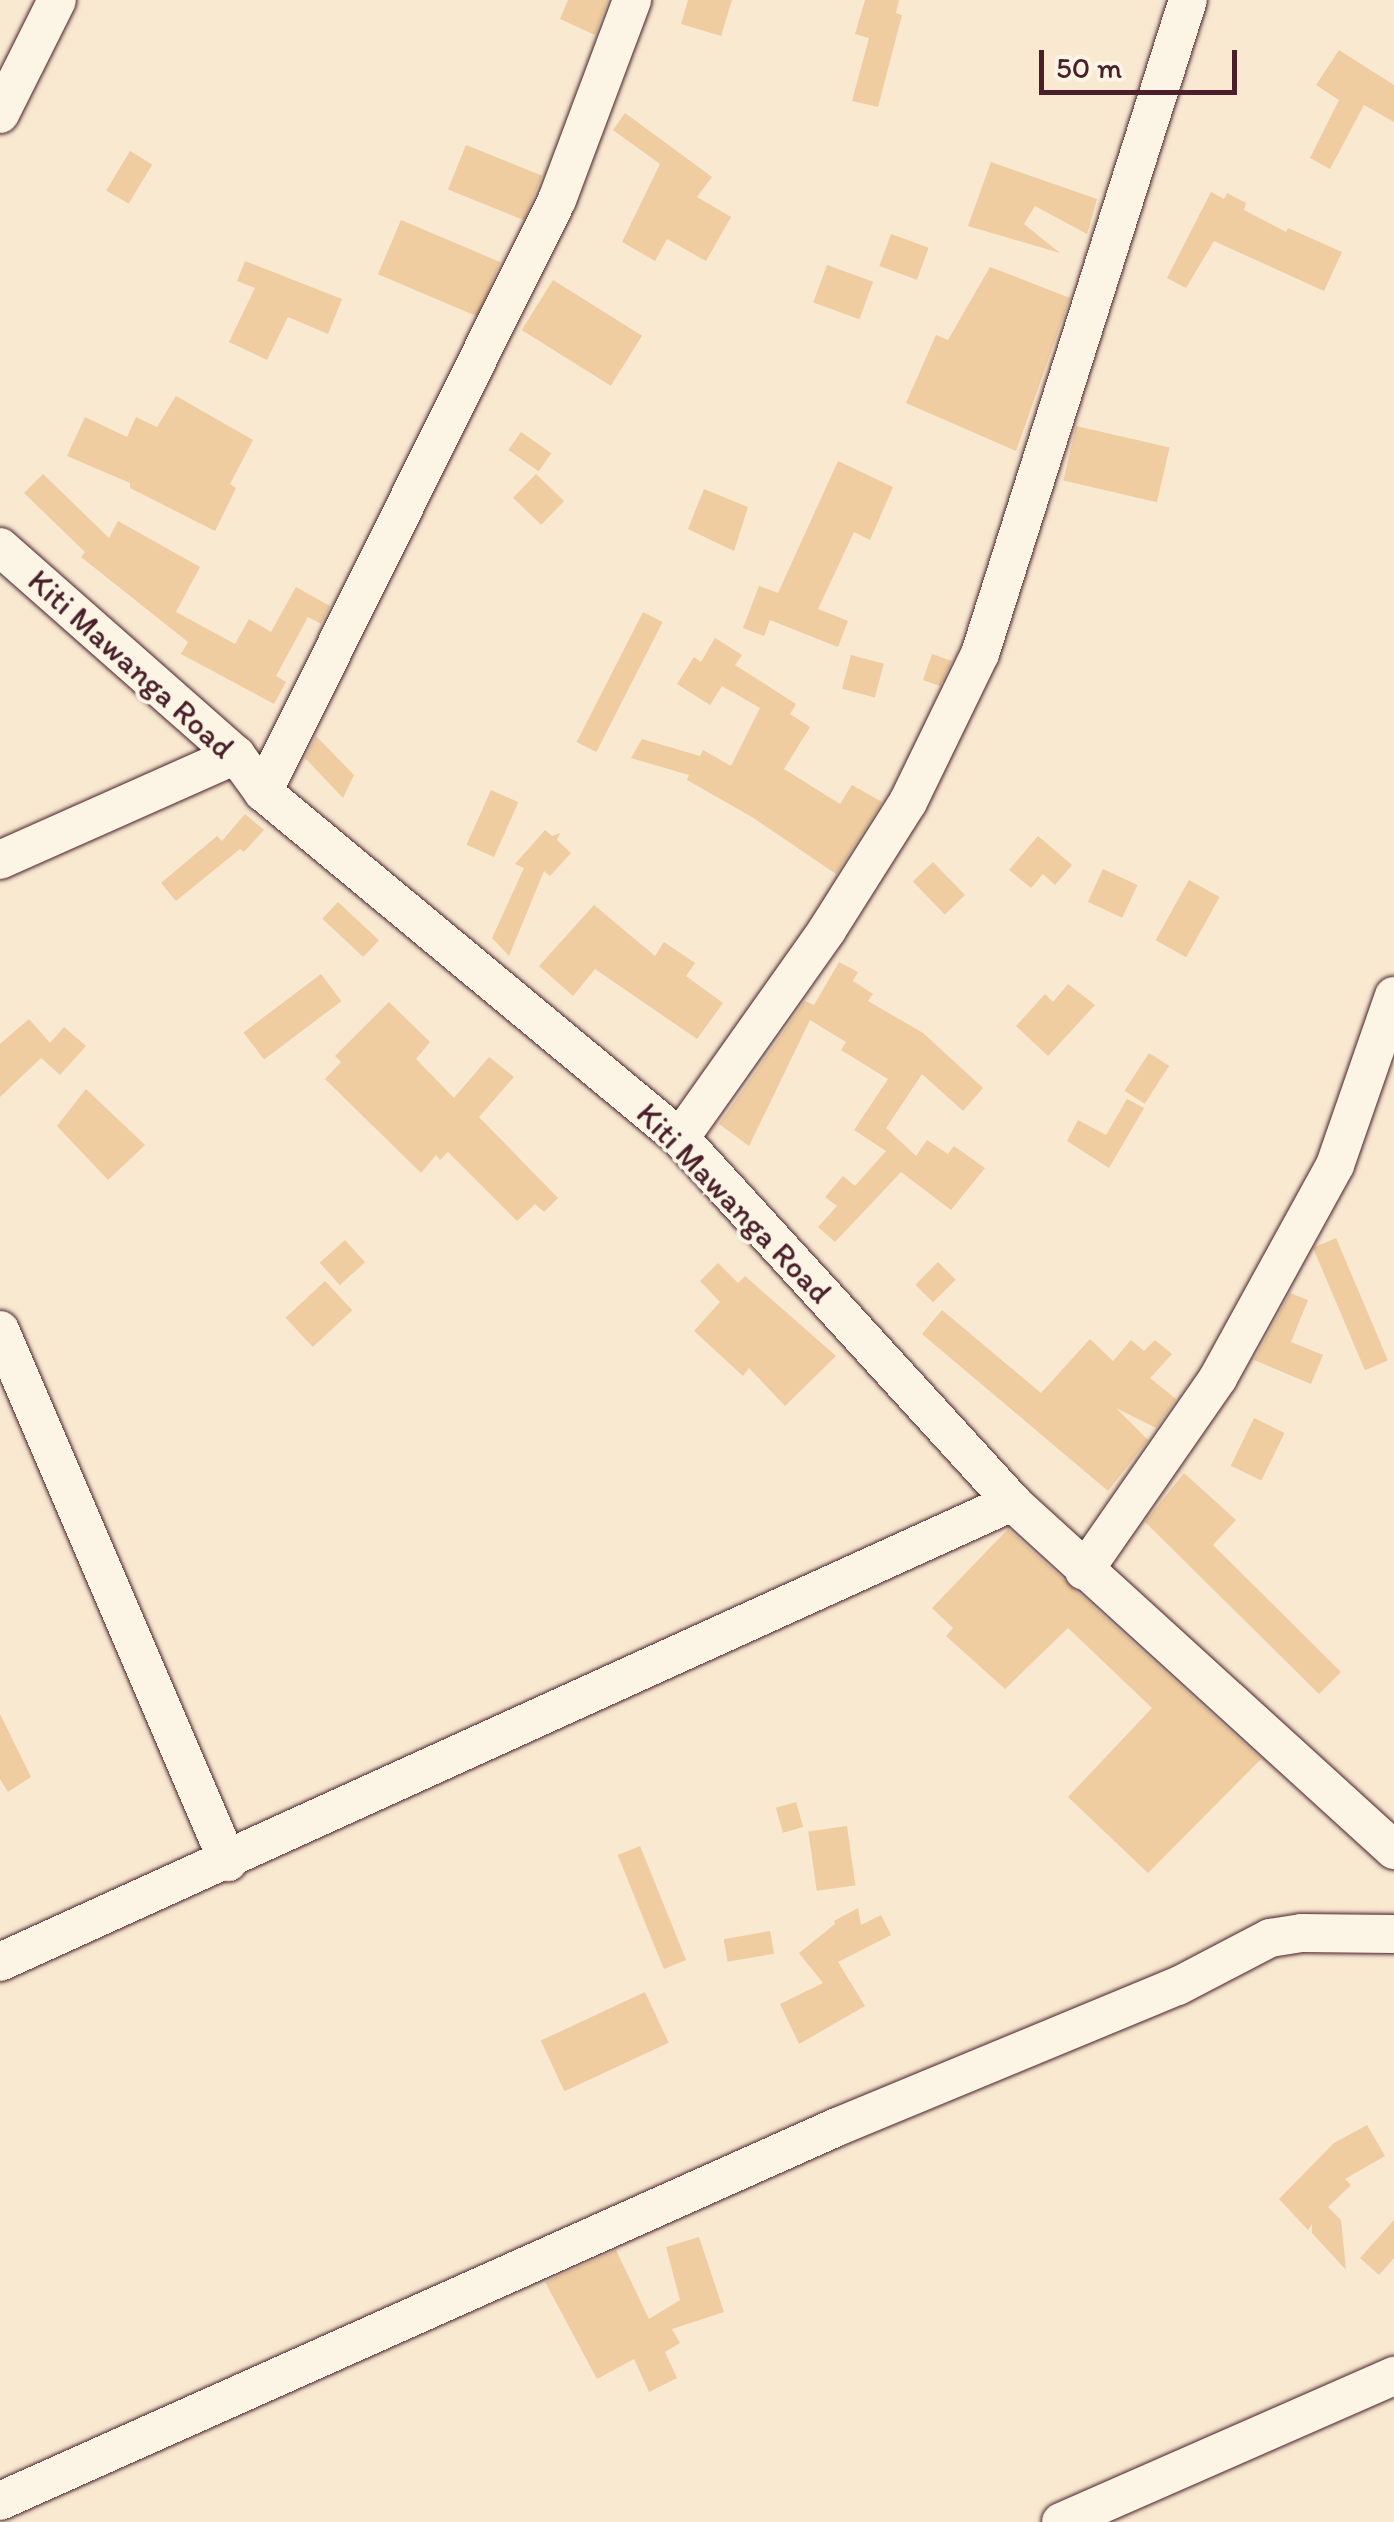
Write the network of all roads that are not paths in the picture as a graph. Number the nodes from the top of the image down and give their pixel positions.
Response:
1 (56, 0) edge
2 (632, 0) edge
3 (1188, 0) edge
4 (0, 114) edge
5 (0, 547) edge
6 (236, 755) junction
7 (263, 792) junction
8 (0, 860) edge
9 (1394, 996) edge
10 (680, 1138) junction
11 (0, 1330) edge
12 (1012, 1502) junction
13 (1084, 1571) junction
14 (1394, 1850) edge
15 (228, 1862) junction
16 (1394, 1934) edge
17 (0, 1962) edge
18 (1394, 2376) edge
19 (0, 2501) edge
20 (1060, 2522) edge

1 - 4 street
2 - 7 street
3 - 10 street
5 - 6 street, Kiti Mawanga Road
6 - 7 street, Kiti Mawanga Road
6 - 8 street
7 - 10 street, Kiti Mawanga Road
9 - 13 street
10 - 12 street, Kiti Mawanga Road
11 - 15 street
12 - 13 street, Kiti Mawanga Road
12 - 15 street
13 - 14 street, Kiti Mawanga Road
15 - 17 street
16 - 19 street
18 - 20 street

